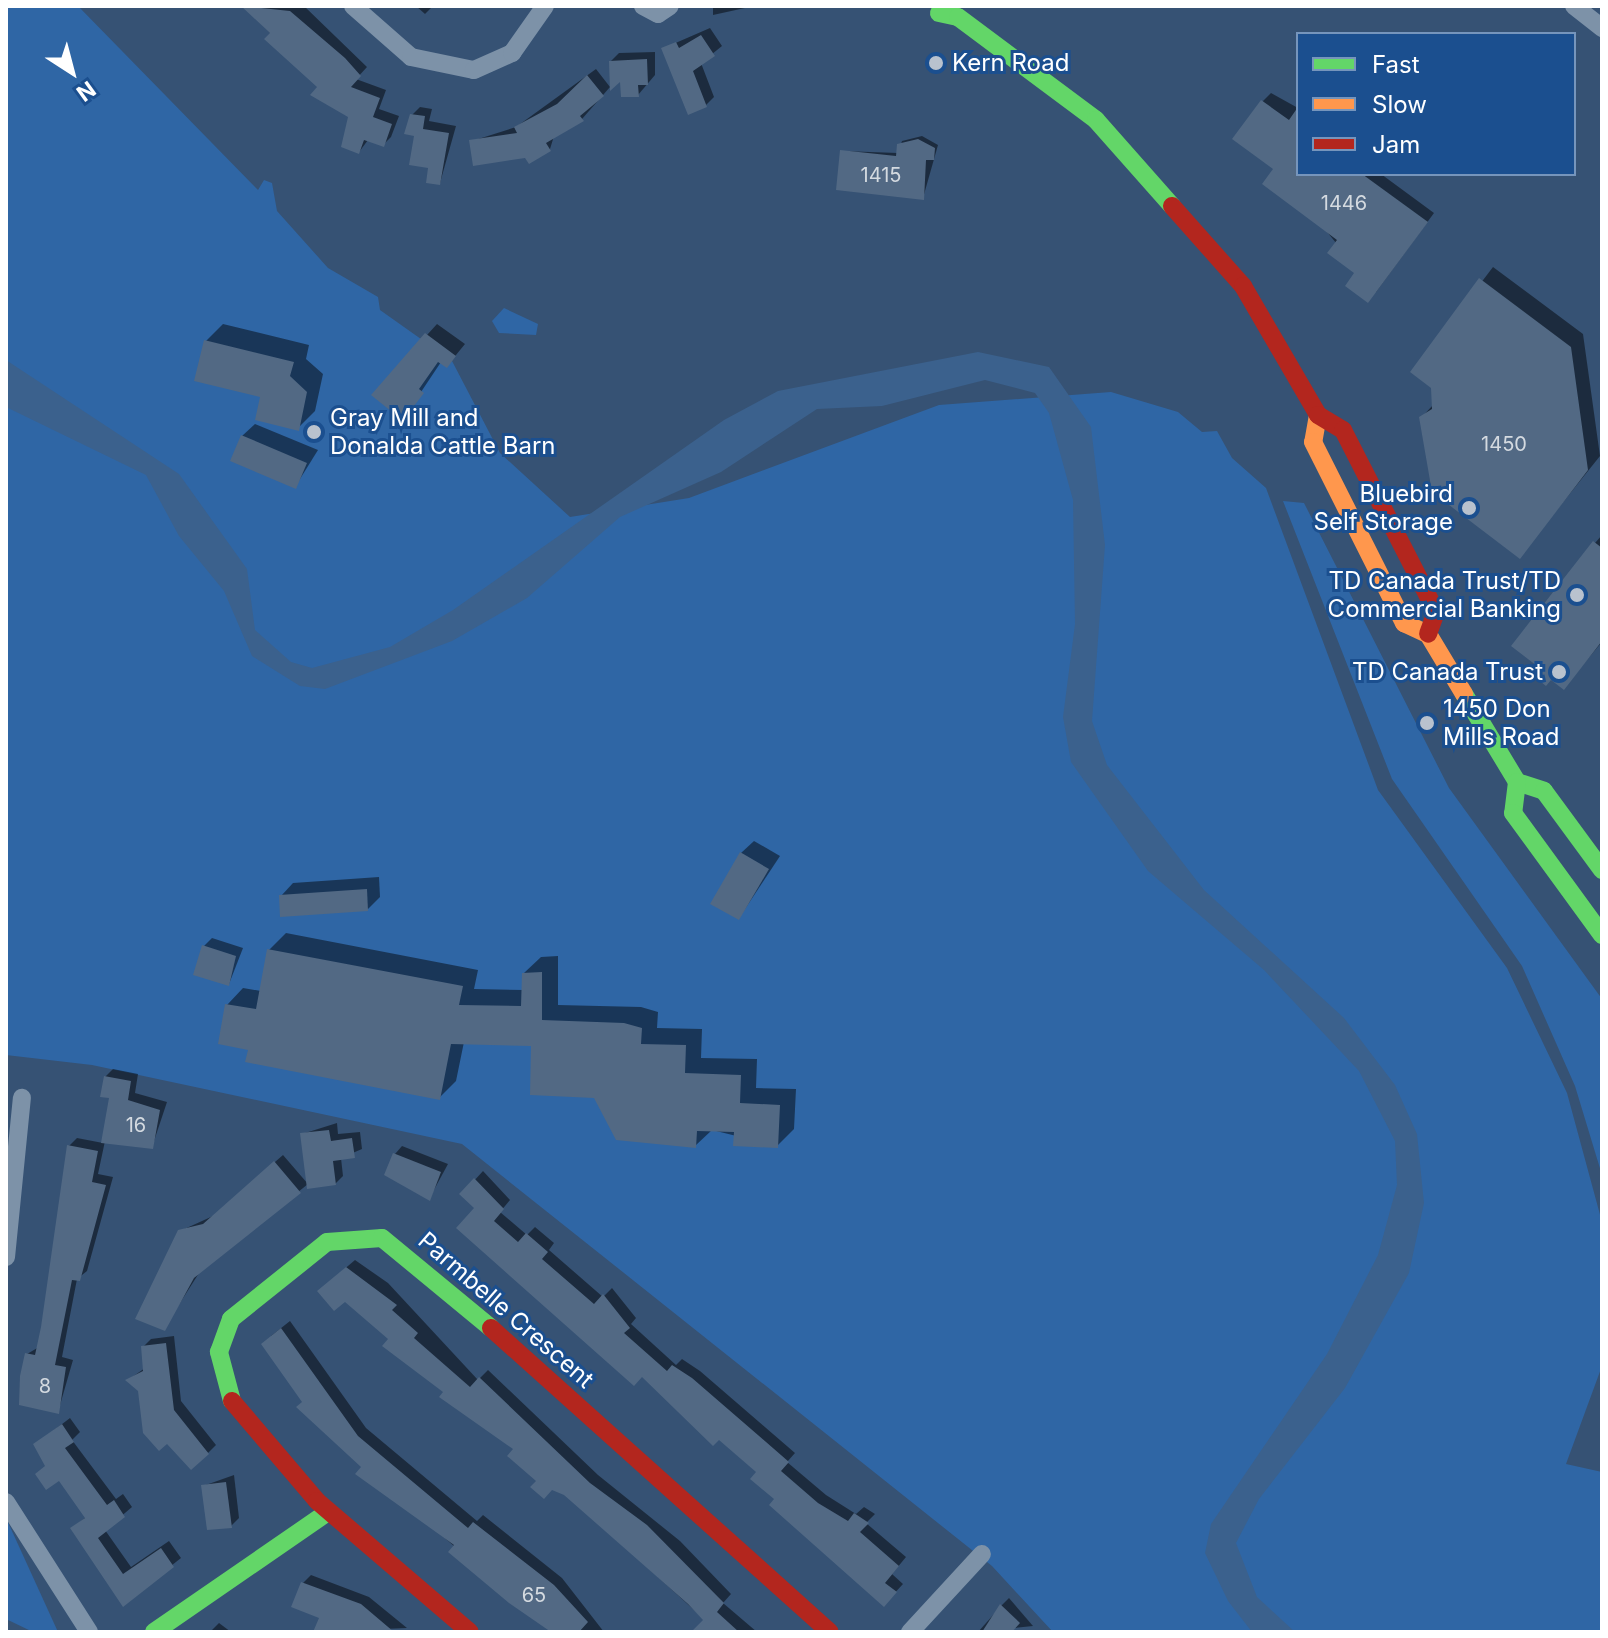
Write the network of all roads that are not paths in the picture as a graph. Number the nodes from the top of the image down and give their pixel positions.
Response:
1 (353, 6) edge
2 (545, 6) edge
3 (643, 6) edge
4 (670, 6) edge
5 (1574, 6) edge
6 (935, 10) edge
7 (1602, 28) edge
8 (1318, 415) junction
9 (1428, 634) junction
10 (1517, 782) junction
11 (1602, 871) edge
12 (1573, 894) junction
13 (1602, 935) edge
14 (22, 1098) dead end
15 (6, 1257) edge
16 (6, 1502) edge
17 (328, 1512) junction
18 (982, 1554) dead end
19 (89, 1632) edge
20 (154, 1632) edge
21 (470, 1632) edge
22 (830, 1632) edge
23 (910, 1632) edge

1 - 2 street
3 - 4 street
5 - 7 street
6 - 8 main road
8 - 9 main road
8 - 9 main road
9 - 10 main road
10 - 11 main road
10 - 12 main road
11 - 12 main road
12 - 13 main road
14 - 15 street
16 - 19 street
17 - 20 main road
17 - 21 main road, Parmbelle Crescent
17 - 22 main road, Parmbelle Crescent
18 - 23 street

